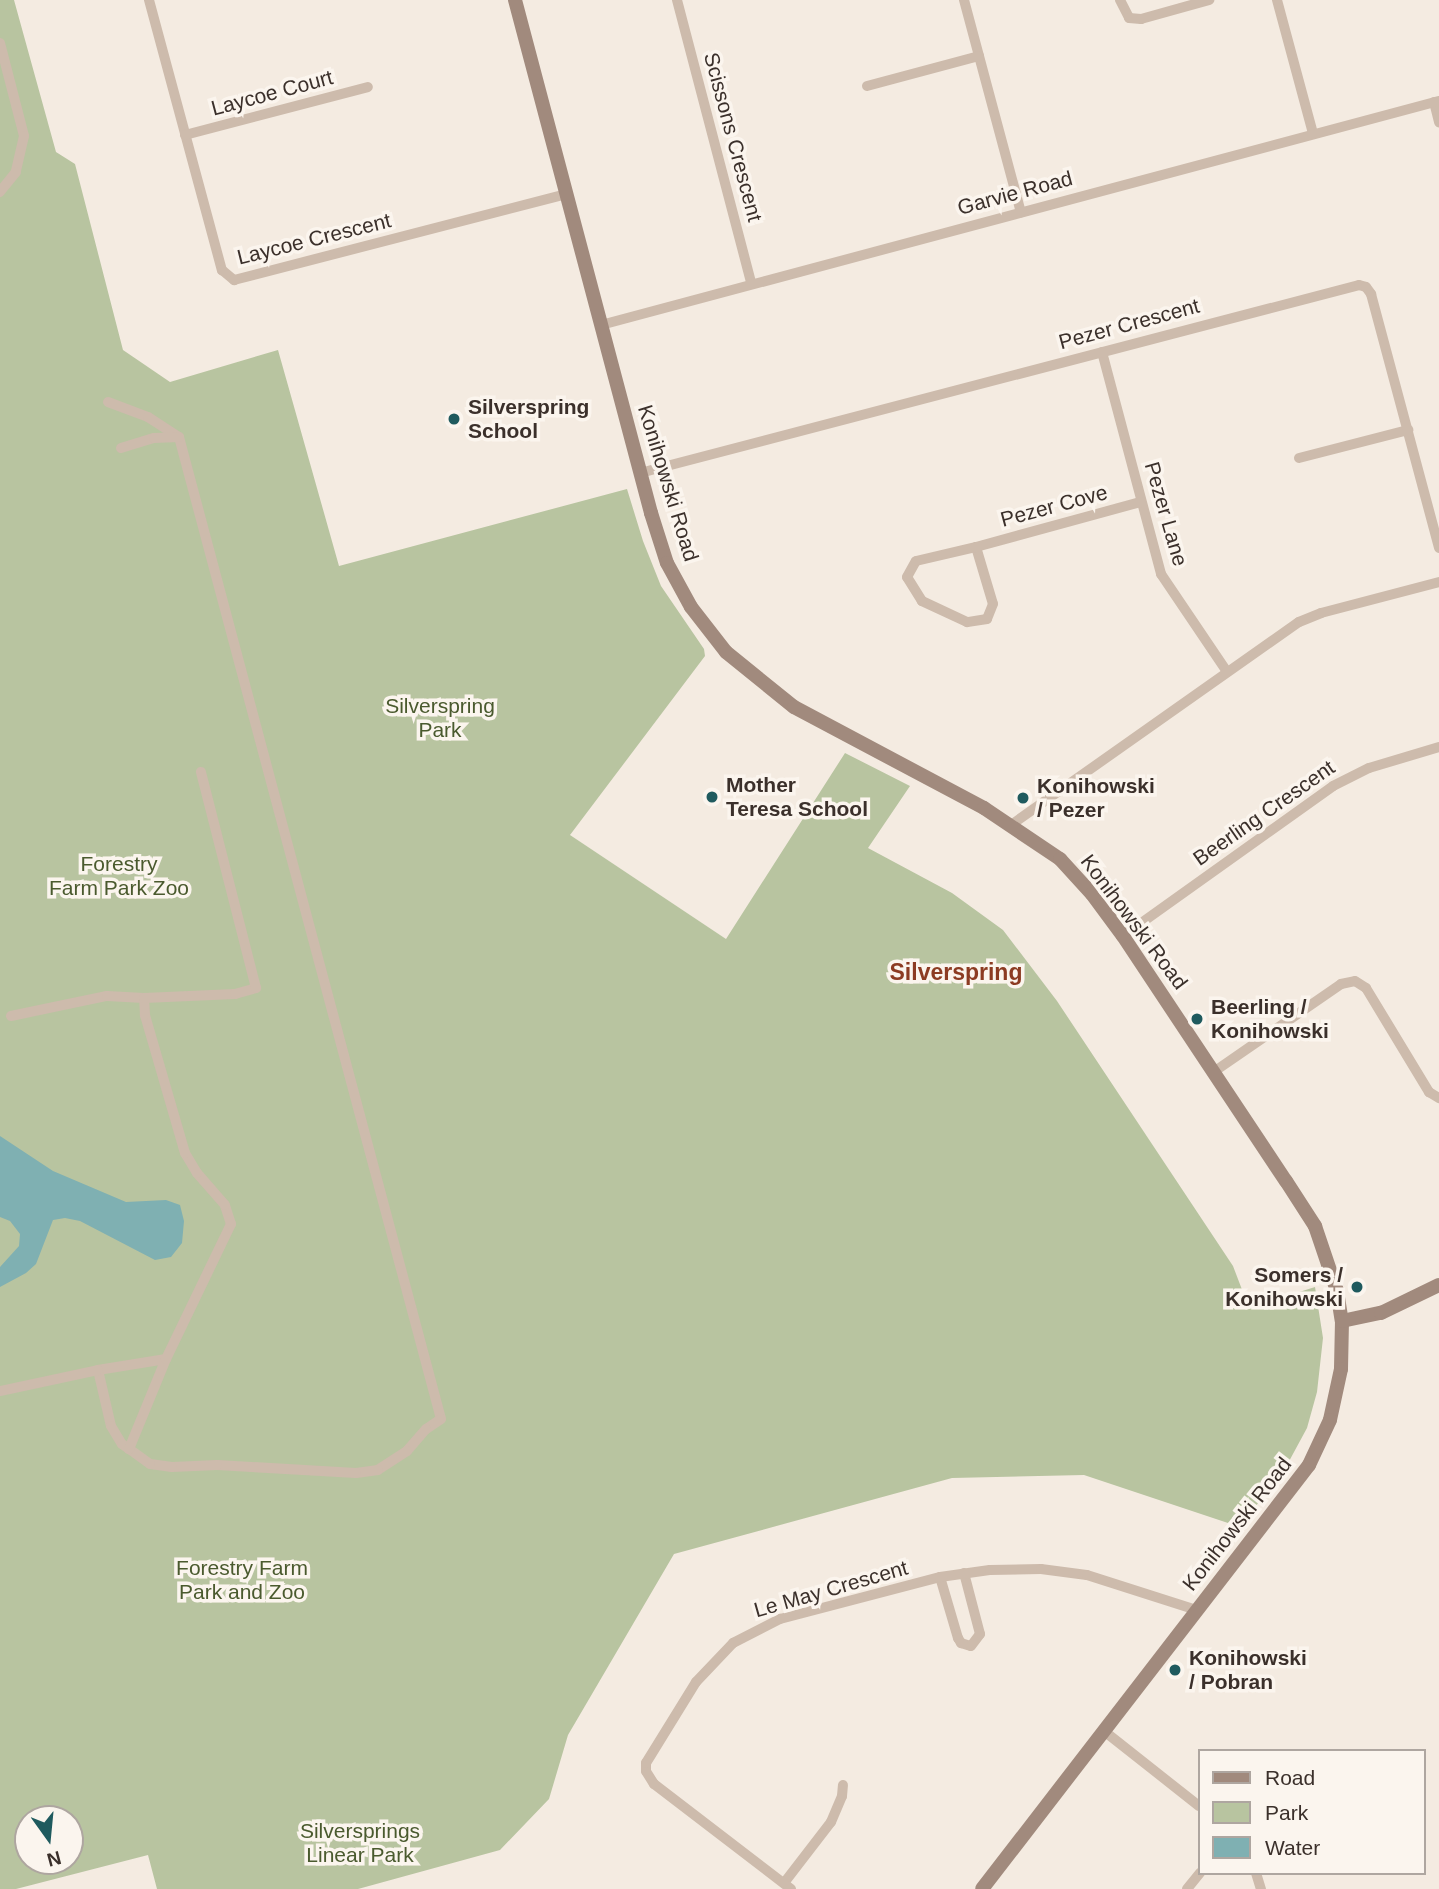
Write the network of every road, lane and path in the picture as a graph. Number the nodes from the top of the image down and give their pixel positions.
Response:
1 (149, 0) edge
2 (515, 0) edge
3 (677, 0) edge
4 (964, 0) edge
5 (1120, 0) edge
6 (1209, 0) edge
7 (1277, 0) edge
8 (0, 43) edge
9 (979, 56) junction
10 (867, 86) dead end
11 (368, 88) dead end
12 (1436, 102) edge
13 (1439, 122) edge
14 (1313, 133) junction
15 (185, 135) junction
16 (0, 192) edge
17 (566, 194) junction
18 (1021, 212) junction
19 (751, 283) junction
20 (601, 325) junction
21 (1102, 352) junction
22 (108, 402) dead end
23 (1408, 430) junction
24 (179, 437) junction
25 (121, 448) dead end
26 (1299, 458) dead end
27 (640, 473) junction
28 (1141, 502) junction
29 (976, 547) junction
30 (1439, 548) edge
31 (1439, 582) edge
32 (1227, 672) junction
33 (1439, 747) edge
34 (201, 772) dead end
35 (1011, 825) junction
36 (1123, 936) junction
37 (144, 998) junction
38 (11, 1016) dead end
39 (1215, 1071) junction
40 (1439, 1098) edge
41 (1439, 1285) edge
42 (1342, 1321) junction
43 (166, 1359) junction
44 (98, 1370) junction
45 (0, 1391) edge
46 (129, 1449) junction
47 (964, 1573) junction
48 (940, 1577) junction
49 (1197, 1610) junction
50 (1104, 1731) junction
51 (843, 1785) dead end
52 (1198, 1805) edge
53 (1198, 1875) edge
54 (787, 1886) edge
55 (982, 1889) edge
56 (1187, 1889) edge

1 - 15 street, Laycoe Crescent
2 - 17 street, Konihowski Road
3 - 19 street, Scissons Crescent
4 - 9 street
5 - 6 street
7 - 14 street
8 - 16 street
9 - 10 street
9 - 18 street
11 - 15 street, Laycoe Court
12 - 13 street
12 - 14 street, Garvie Road
14 - 18 street, Garvie Road
15 - 17 street, Laycoe Crescent
17 - 20 street, Konihowski Road
18 - 19 street, Garvie Road
19 - 20 street, Garvie Road
20 - 27 street, Konihowski Road
21 - 23 street, Pezer Crescent
21 - 27 street, Pezer Crescent
21 - 28 street, Pezer Lane
22 - 24 street
23 - 26 street
23 - 30 street, Pezer Crescent
24 - 25 street
24 - 46 street
27 - 35 street, Konihowski Road
28 - 29 street, Pezer Cove
28 - 32 street, Pezer Lane
29 - 29 street, Pezer Cove
31 - 32 street
32 - 35 street
33 - 36 street, Beerling Crescent
34 - 37 street
35 - 36 street, Konihowski Road
36 - 39 street, Konihowski Road
37 - 38 street
37 - 43 street
39 - 40 street
39 - 42 street, Konihowski Road
41 - 42 street
42 - 49 street, Konihowski Road
43 - 44 street
43 - 46 street
44 - 45 street
44 - 46 street
47 - 48 street, Le May Crescent
47 - 48 street
47 - 49 street, Le May Crescent
48 - 54 street, Le May Crescent
49 - 50 street, Konihowski Road
50 - 52 street
50 - 55 street, Konihowski Road
51 - 54 street
53 - 56 street

